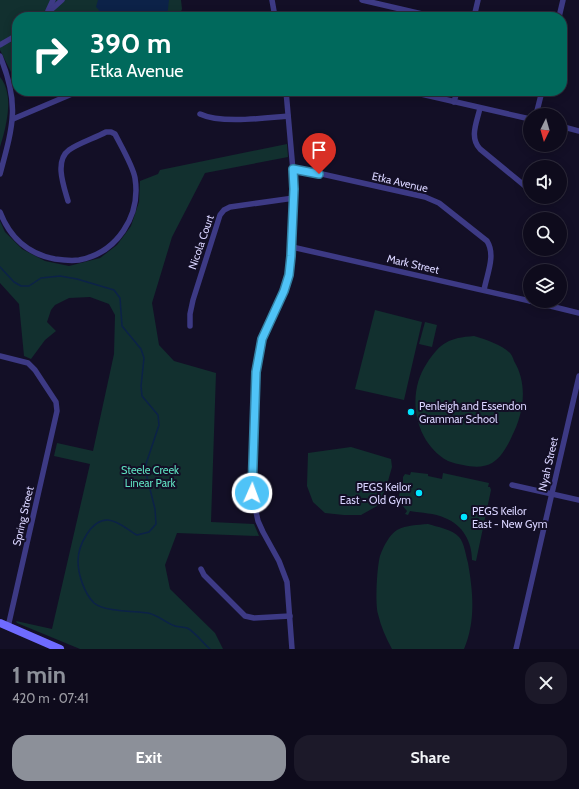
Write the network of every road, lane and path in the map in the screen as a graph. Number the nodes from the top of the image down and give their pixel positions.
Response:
1 (53, 0) edge
2 (62, 0) edge
3 (272, 0) edge
4 (362, 0) edge
5 (478, 0) edge
6 (563, 0) edge
7 (48, 11) joint
8 (274, 12) edge
9 (414, 12) edge
10 (475, 12) edge
11 (560, 12) edge
12 (12, 38) edge
13 (0, 45) edge
14 (0, 56) edge
15 (67, 96) edge
16 (286, 96) edge
17 (429, 96) edge
18 (456, 96) edge
19 (541, 96) edge
20 (454, 102) junction
21 (480, 108) junction
22 (538, 108) edge
23 (200, 114) dead end
24 (288, 116) junction
25 (523, 117) edge
26 (13, 119) junction
27 (567, 127) edge
28 (579, 130) edge
29 (293, 169) junction
30 (0, 174) edge
31 (523, 184) edge
32 (294, 198) junction
33 (68, 201) dead end
34 (0, 212) edge
35 (292, 247) junction
36 (484, 290) junction
37 (523, 299) edge
38 (559, 308) edge
39 (579, 313) edge
40 (190, 326) dead end
41 (0, 356) edge
42 (579, 376) edge
43 (512, 485) dead end
44 (552, 494) junction
45 (579, 500) edge
46 (201, 569) dead end
47 (290, 616) junction
48 (0, 623) edge
49 (8, 626) junction
50 (60, 649) edge
51 (292, 649) edge
52 (516, 649) edge

1 - 7 street
2 - 7 street
3 - 8 street
4 - 9 street
5 - 10 street
6 - 11 street
12 - 13 street
14 - 26 street
15 - 26 street
16 - 24 street
17 - 20 street
18 - 20 street
19 - 22 street
20 - 21 street
21 - 25 street
21 - 31 street
23 - 24 street
24 - 29 street
26 - 30 street
27 - 28 street
29 - 32 street
29 - 36 street, Etka Avenue
32 - 35 street
32 - 40 street, Nicola Court
33 - 34 street
35 - 36 street, Mark Street
35 - 47 street
36 - 37 street, Mark Street
38 - 39 street, Mark Street
41 - 49 street, Spring Street
42 - 44 street, Nyah Street
43 - 44 street
44 - 45 street
44 - 52 street, Nyah Street
46 - 47 street
47 - 51 street
48 - 49 main road
49 - 50 main road

